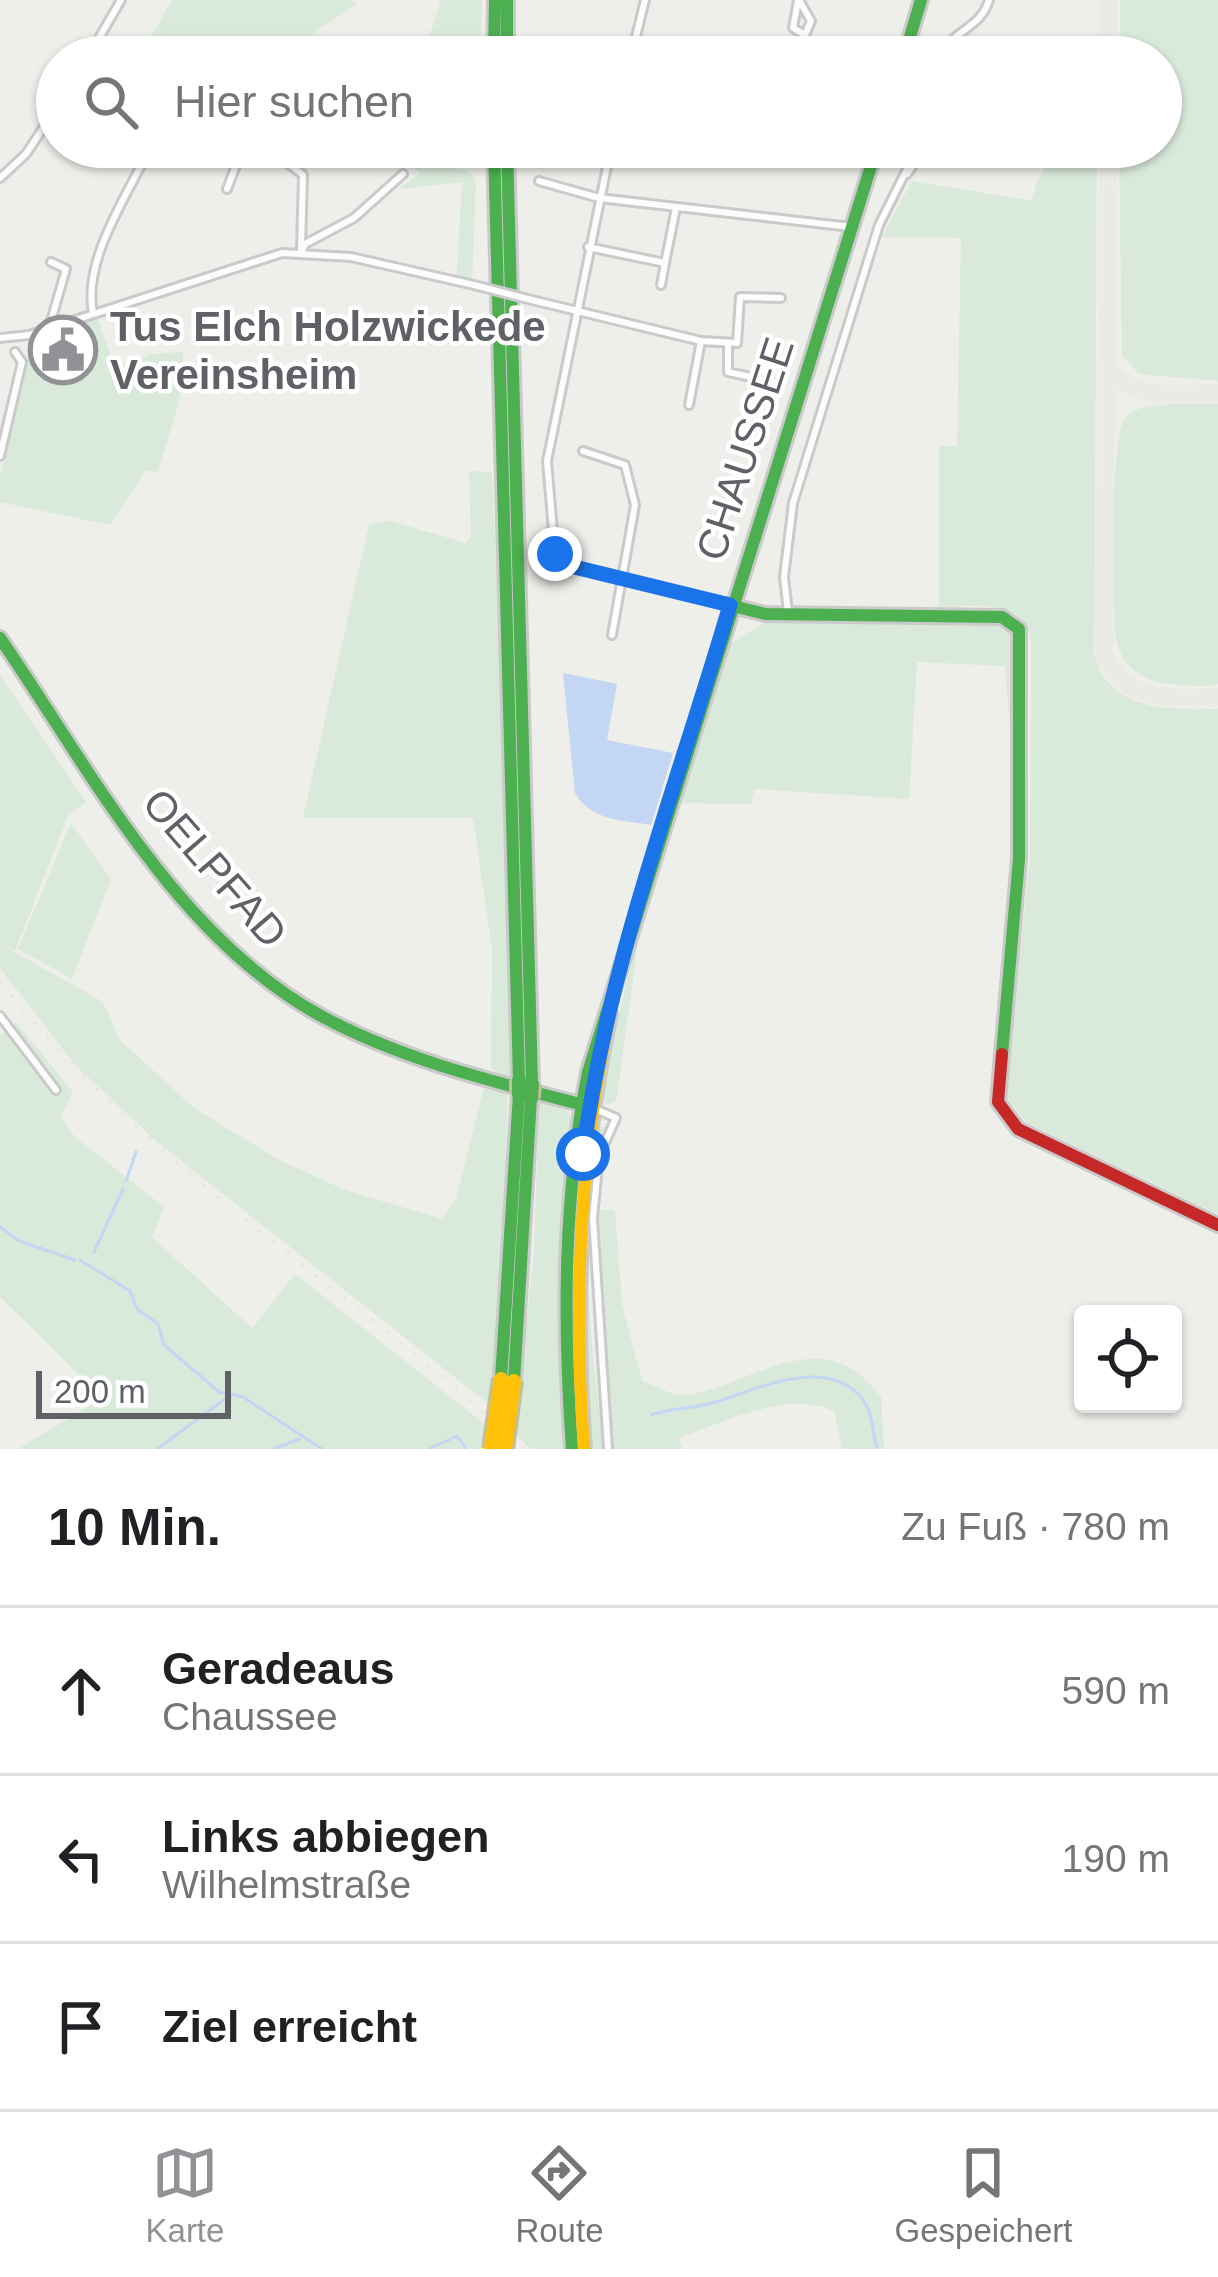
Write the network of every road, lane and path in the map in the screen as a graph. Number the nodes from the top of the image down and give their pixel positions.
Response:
1 (121, 0) edge
2 (495, 0) edge
3 (507, 0) edge
4 (645, 0) edge
5 (799, 0) edge
6 (921, 0) edge
7 (989, 0) edge
8 (100, 36) edge
9 (494, 36) edge
10 (507, 36) edge
11 (637, 36) edge
12 (910, 36) edge
13 (954, 36) edge
14 (36, 139) edge
15 (140, 168) edge
16 (234, 168) edge
17 (294, 168) edge
18 (495, 168) edge
19 (507, 168) edge
20 (606, 168) edge
21 (870, 168) edge
22 (909, 168) edge
23 (403, 173) dead end
24 (0, 178) edge
25 (538, 181) dead end
26 (227, 188) dead end
27 (599, 197) junction
28 (676, 208) junction
29 (851, 227) junction
30 (588, 248) junction
31 (301, 253) junction
32 (51, 262) dead end
33 (665, 263) junction
34 (661, 285) dead end
35 (782, 298) dead end
36 (575, 308) junction
37 (93, 313) junction
38 (50, 328) junction
39 (0, 338) edge
40 (701, 341) junction
41 (728, 344) junction
42 (15, 352) dead end
43 (772, 382) dead end
44 (689, 405) dead end
45 (583, 452) dead end
46 (0, 456) edge
47 (619, 577) junction
48 (730, 605) junction
49 (788, 615) junction
50 (612, 635) dead end
51 (0, 638) edge
52 (0, 1016) edge
53 (525, 1089) junction
54 (56, 1090) dead end
55 (586, 1105) junction
56 (1218, 1225) edge
57 (507, 1380) junction
58 (491, 1449) edge
59 (505, 1449) edge
60 (572, 1449) edge
61 (584, 1449) edge
62 (608, 1449) edge

1 - 8 street
2 - 9 main road
3 - 10 main road
4 - 11 street
5 - 5 street
6 - 12 main road
7 - 13 street
14 - 24 street
15 - 37 street
16 - 26 street
17 - 31 street
18 - 53 main road
19 - 53 main road
20 - 27 street
21 - 29 main road, CHAUSSEE
22 - 49 street
23 - 31 street
25 - 27 street
27 - 28 street
27 - 30 street
28 - 29 street
28 - 33 street
29 - 48 main road, CHAUSSEE
30 - 33 street
30 - 36 street
31 - 36 street, bridge
31 - 37 street
32 - 38 street
33 - 34 street
35 - 41 street
36 - 40 street
36 - 47 street
37 - 38 street
38 - 39 street
40 - 41 street
40 - 44 street
41 - 43 street
42 - 46 street
45 - 47 street
47 - 48 street
47 - 50 street
48 - 49 main road
48 - 55 main road, CHAUSSEE
49 - 56 main road
51 - 55 main road, OELPFAD
52 - 54 street
53 - 57 main road
55 - 60 main road
55 - 61 main road
55 - 62 street
57 - 58 main road, bridge
57 - 59 main road, bridge

